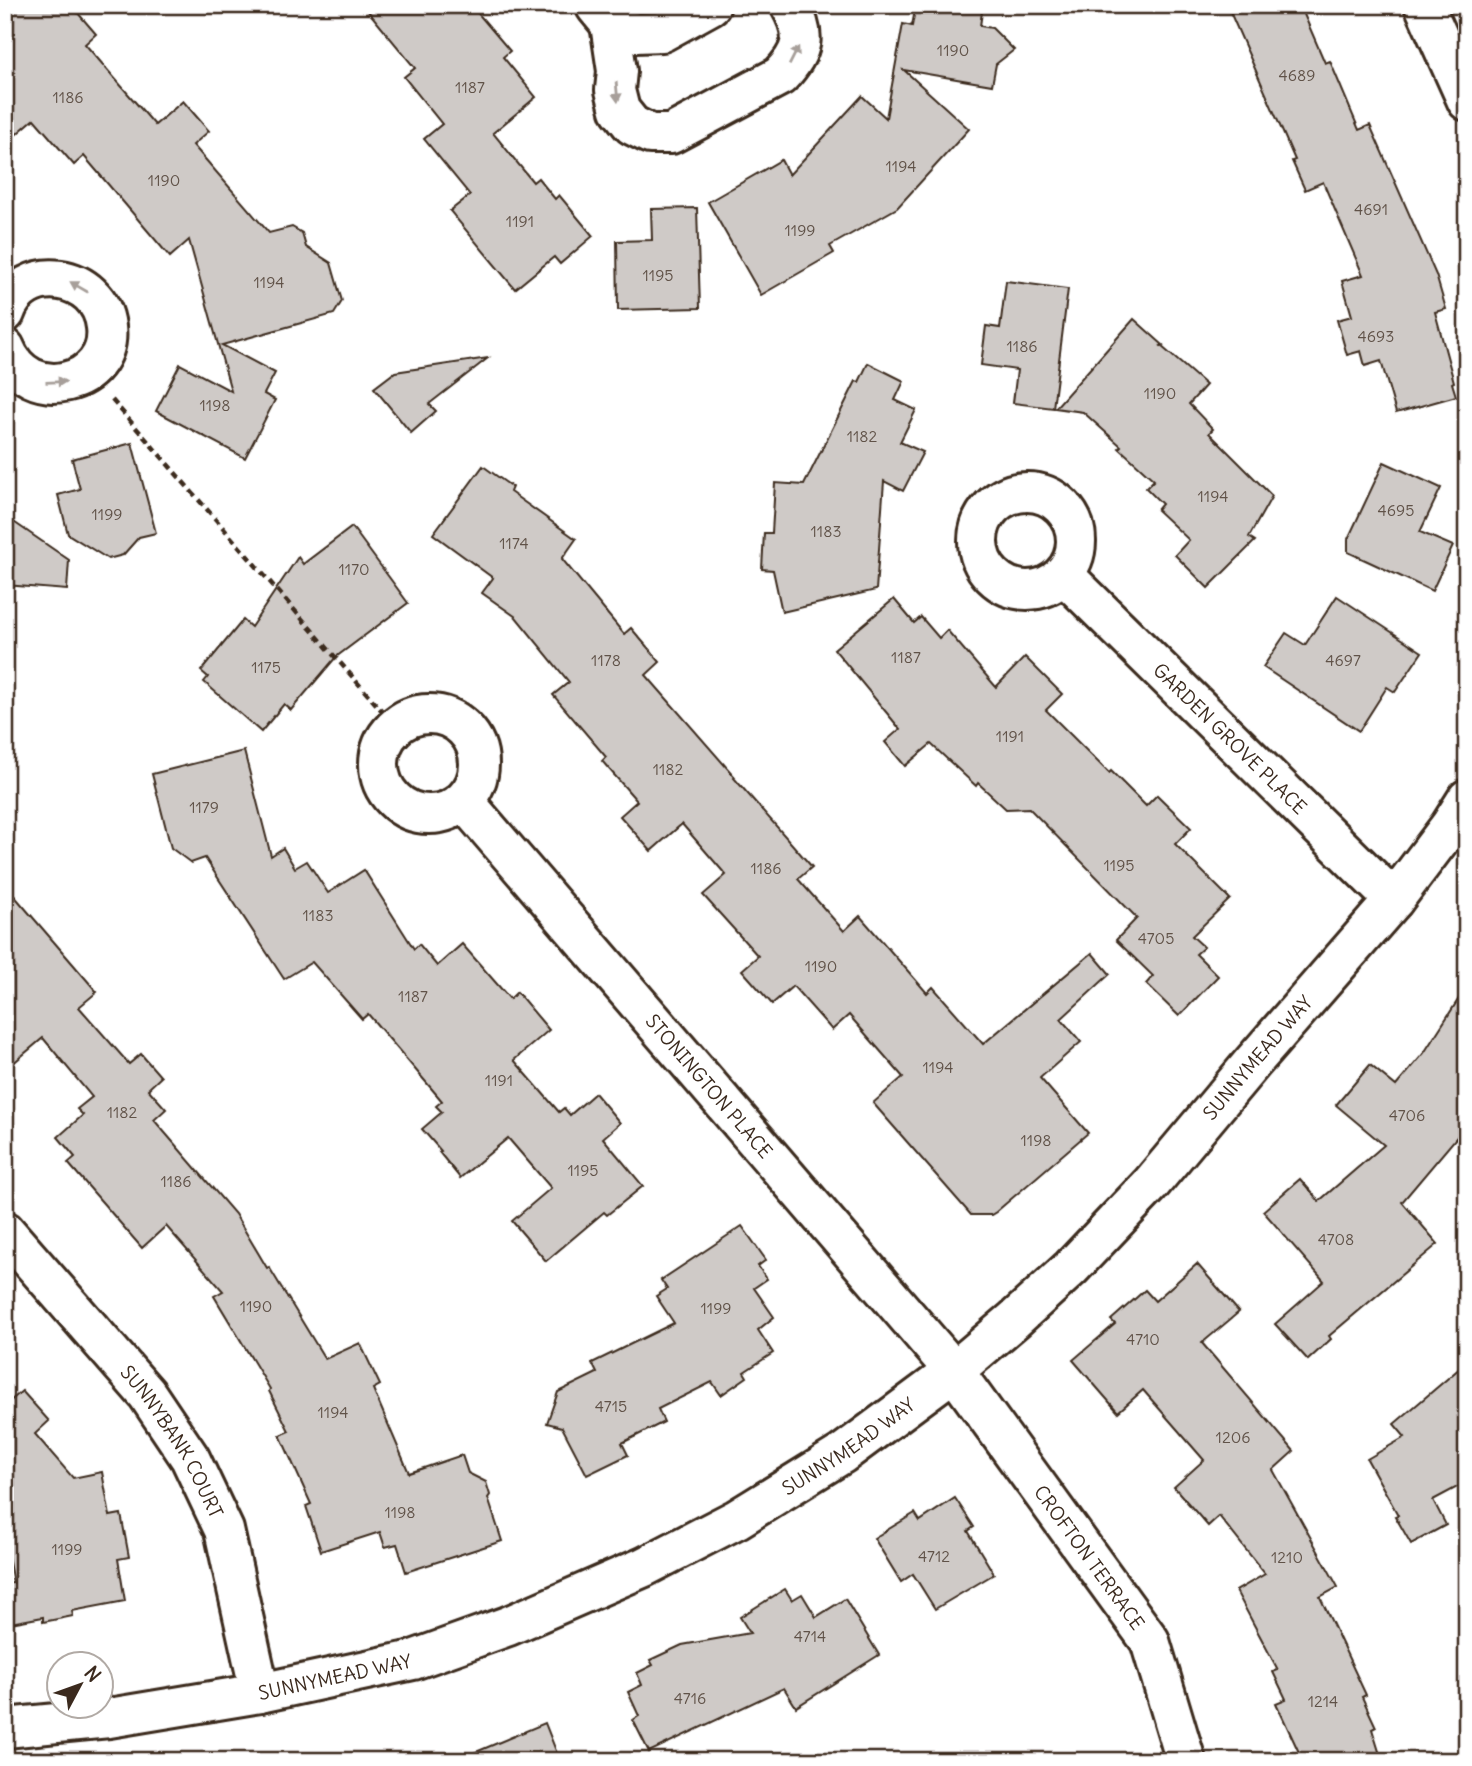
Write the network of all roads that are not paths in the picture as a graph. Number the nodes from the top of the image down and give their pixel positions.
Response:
1 (711, 5) edge
2 (790, 5) edge
3 (1424, 5) edge
4 (602, 15) edge
5 (1467, 101) edge
6 (10, 294) edge
7 (5, 348) edge
8 (1064, 575) dead end
9 (1467, 799) edge
10 (464, 801) junction
11 (1394, 900) junction
12 (5, 1231) edge
13 (954, 1371) junction
14 (260, 1693) junction
15 (5, 1728) edge
16 (1186, 1761) edge

1 - 4 street
4 -> 2 street
3 - 5 street
7 -> 6 street
8 - 11 street, GARDEN GROVE PLACE
9 - 11 street, SUNNYMEAD WAY
10 - 10 street
10 - 13 street, STONINGTON PLACE
11 - 13 street, SUNNYMEAD WAY
12 - 14 street, SUNNYBANK COURT
13 - 14 street, SUNNYMEAD WAY
13 - 16 street, CROFTON TERRACE
14 - 15 street, SUNNYMEAD WAY

